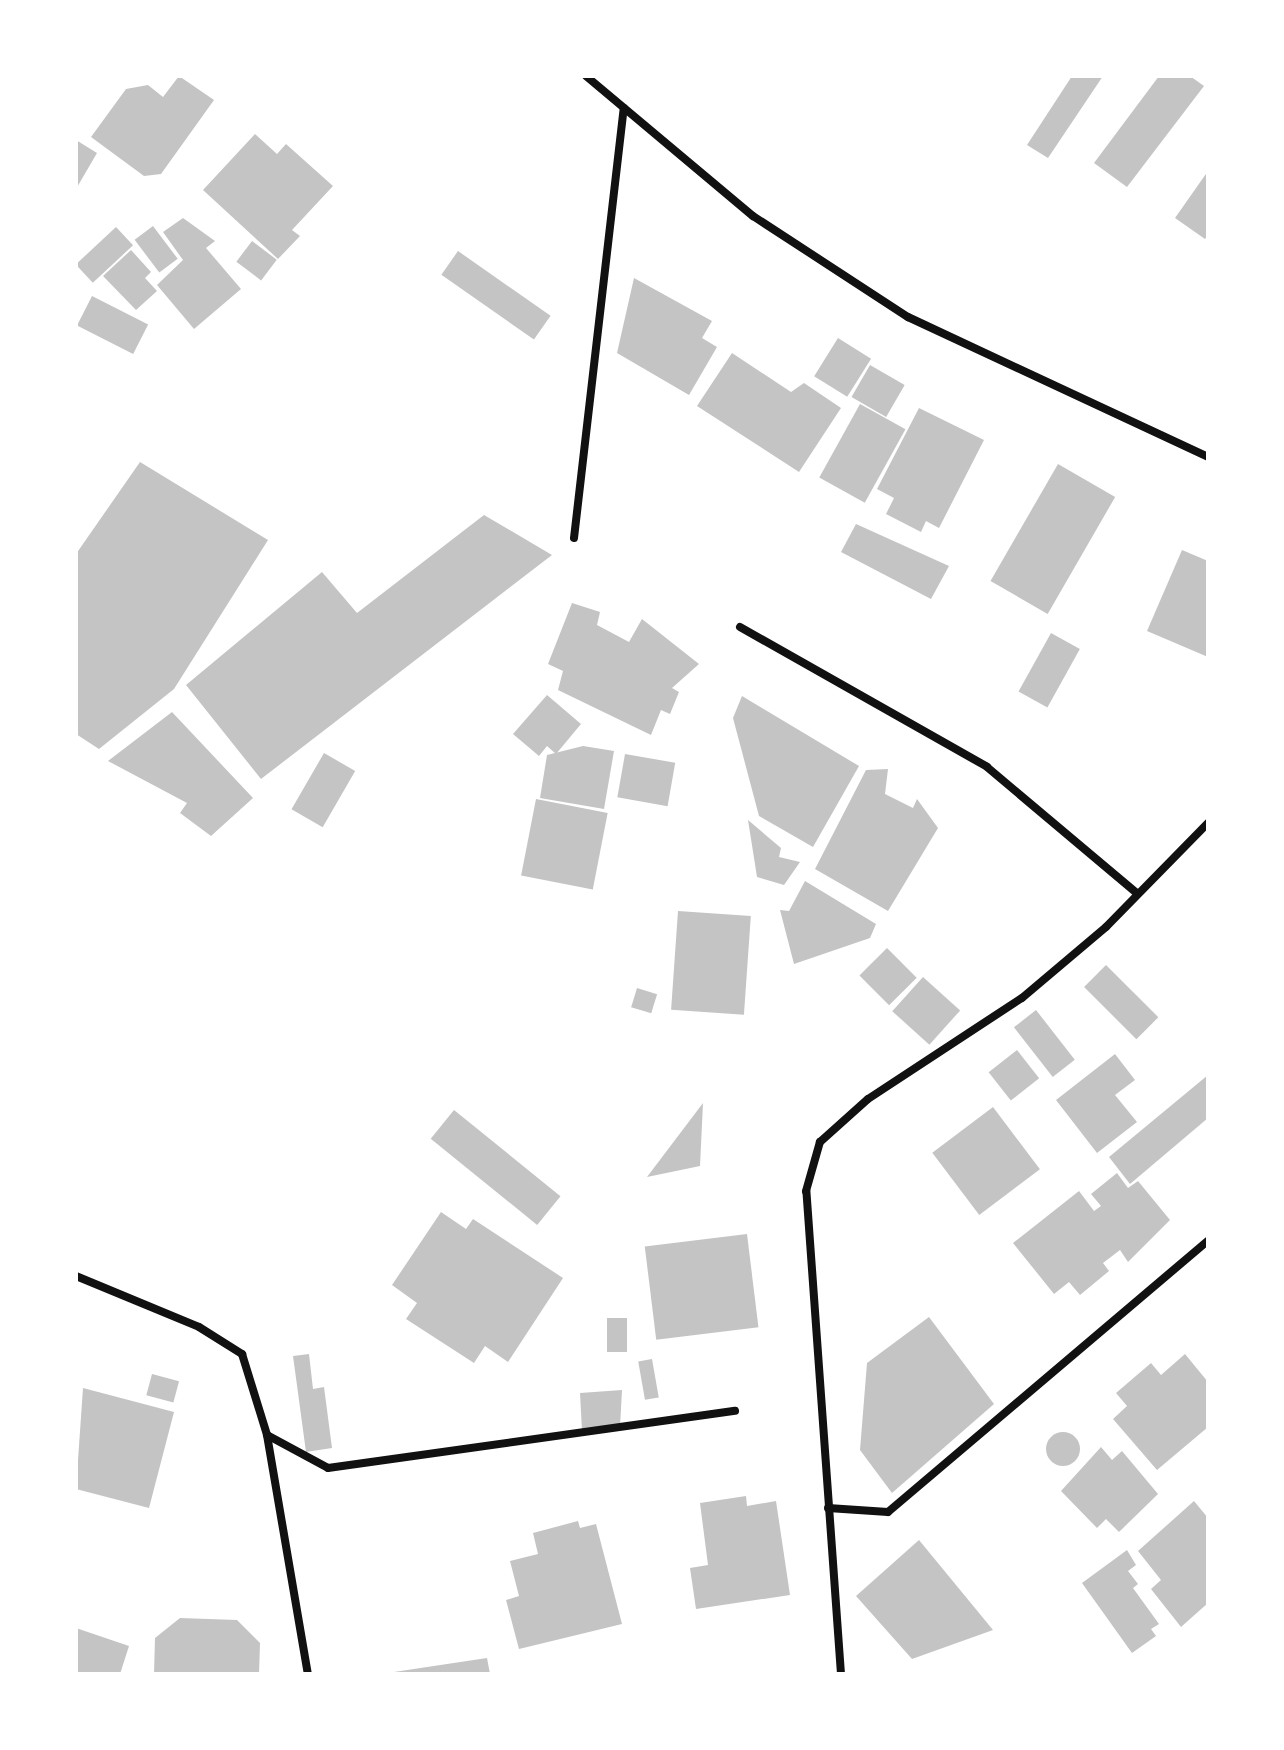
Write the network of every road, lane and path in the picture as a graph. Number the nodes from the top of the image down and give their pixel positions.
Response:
1 (586, 76) edge
2 (624, 108) junction
3 (1208, 457) edge
4 (574, 538) dead end
5 (740, 627) dead end
6 (1208, 823) edge
7 (1138, 894) junction
8 (1208, 1241) edge
9 (76, 1276) edge
10 (735, 1411) dead end
11 (267, 1435) junction
12 (828, 1508) junction
13 (308, 1674) edge
14 (841, 1674) edge

1 - 2 street
2 - 3 street
2 - 4 street
5 - 7 street
6 - 7 street
7 - 12 street
8 - 12 street
9 - 11 street
10 - 11 street
11 - 13 street
12 - 14 street

